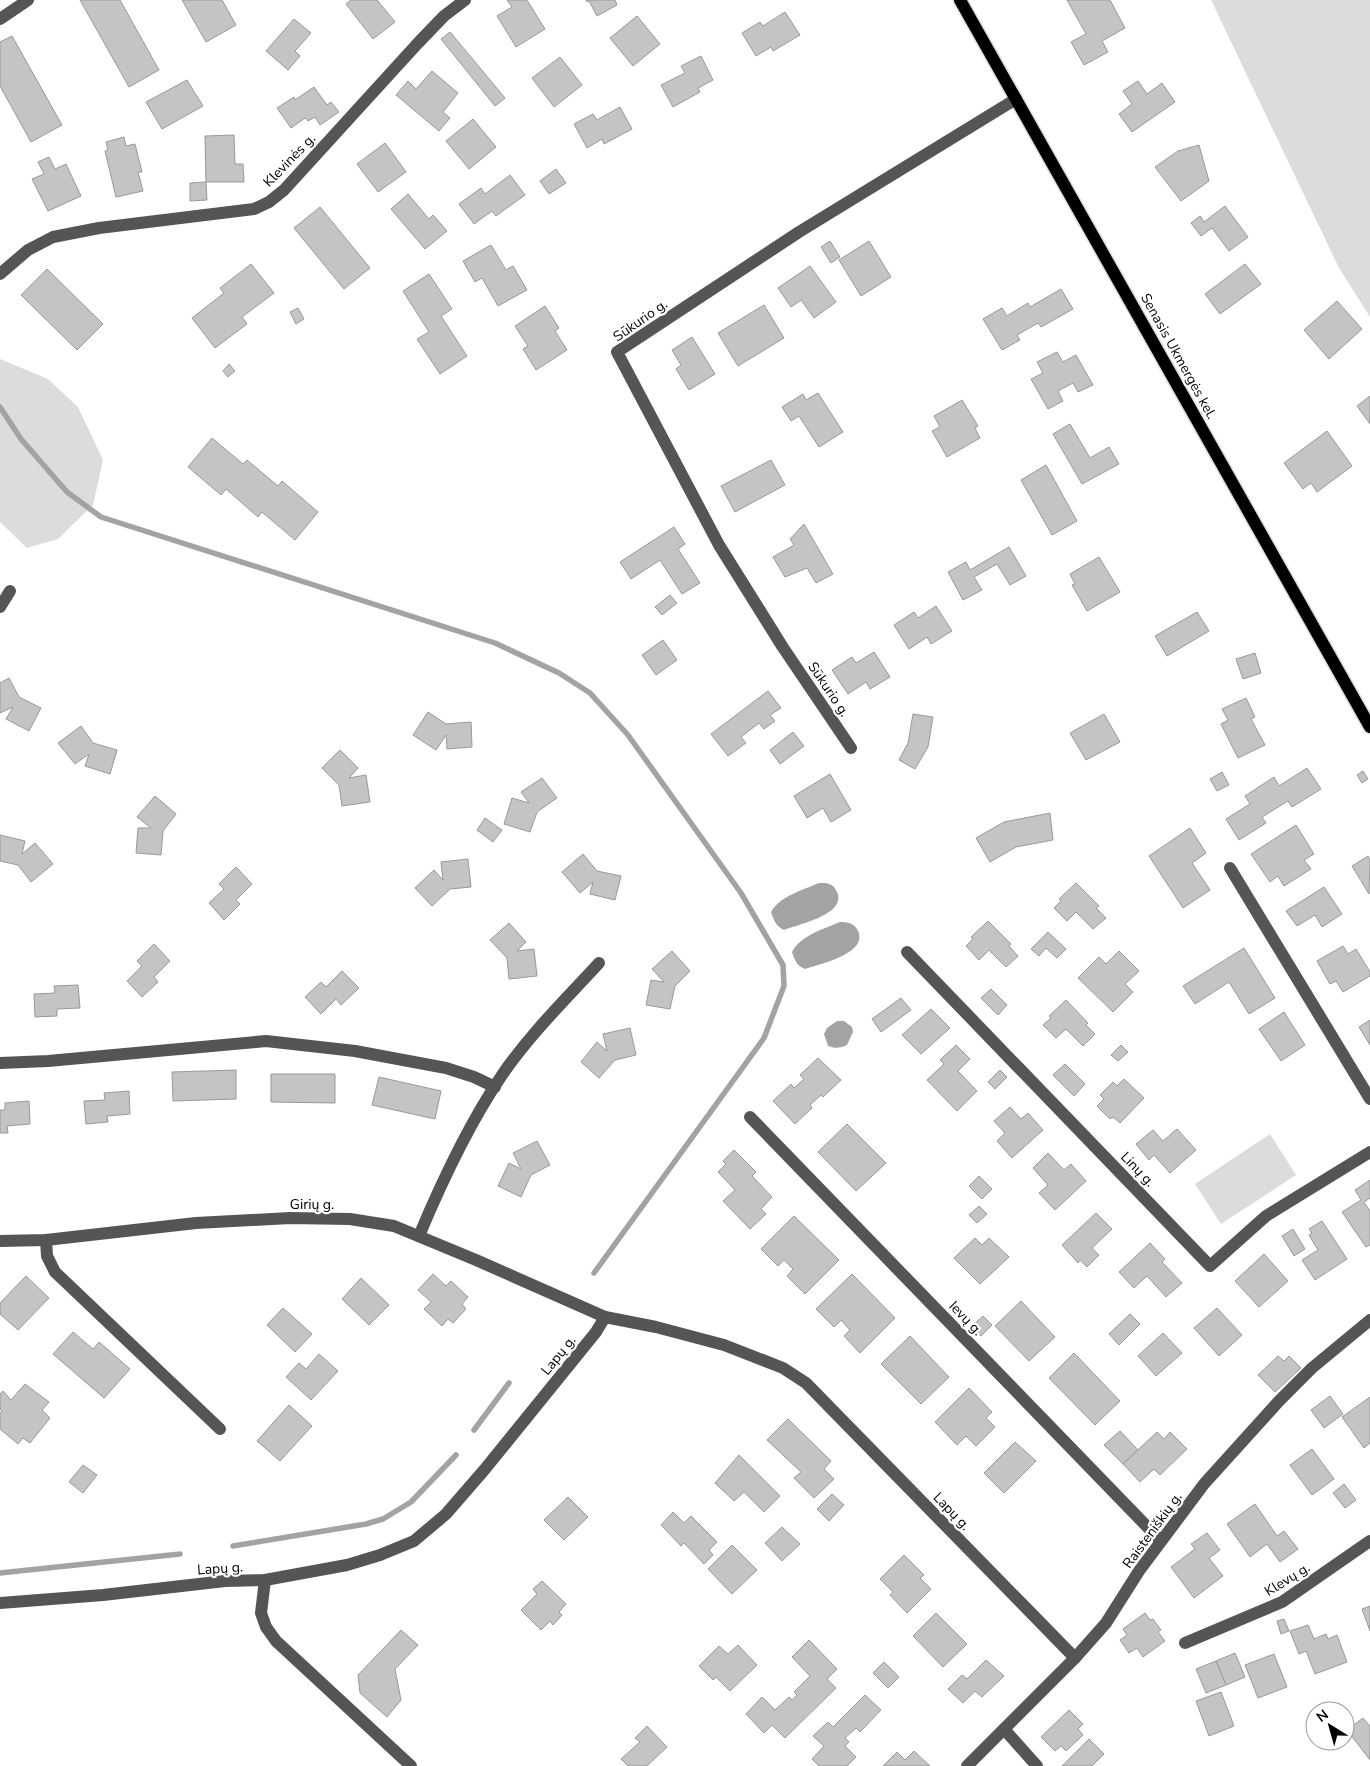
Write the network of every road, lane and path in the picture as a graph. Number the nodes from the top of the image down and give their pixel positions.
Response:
1 (28, 0) edge
2 (465, 0) edge
3 (960, 0) edge
4 (0, 19) edge
5 (1016, 99) junction
6 (0, 274) edge
7 (10, 591) dead end
8 (0, 607) edge
9 (1370, 727) edge
10 (851, 748) dead end
11 (1230, 868) dead end
12 (907, 952) dead end
13 (599, 963) dead end
14 (0, 1063) edge
15 (495, 1087) junction
16 (1370, 1099) edge
17 (750, 1117) dead end
18 (1370, 1152) edge
19 (419, 1236) junction
20 (46, 1240) junction
21 (0, 1241) edge
22 (605, 1317) junction
23 (1370, 1320) edge
24 (220, 1429) dead end
25 (1161, 1541) junction
26 (1370, 1541) edge
27 (265, 1580) junction
28 (0, 1603) edge
29 (1186, 1643) dead end
30 (1075, 1658) junction
31 (1004, 1729) junction
32 (411, 1766) edge
33 (967, 1766) edge
34 (1038, 1766) edge

1 - 4 street
2 - 6 street, Klevinės g.
3 - 5 main road, Senasis Ukmergės kel.
5 - 9 main road, Senasis Ukmergės kel.
5 - 10 street, Sūkurio g.
7 - 8 street
11 - 16 street
12 - 18 street, Linų g.
13 - 15 street
14 - 15 street
15 - 19 street
17 - 25 street, Ievų g.
19 - 20 street, Girių g.
19 - 22 street, Girių g.
20 - 21 street, Girių g.
20 - 24 street
22 - 27 street, Lapų g.
22 - 30 street, Lapų g.
23 - 25 street, Raisteniškių g.
25 - 30 street, Raisteniškių g.
26 - 29 street, Klevų g.
27 - 28 street, Lapų g.
27 - 32 street
30 - 31 street, Raisteniškių g.
31 - 33 street, Raisteniškių g.
31 - 34 street

